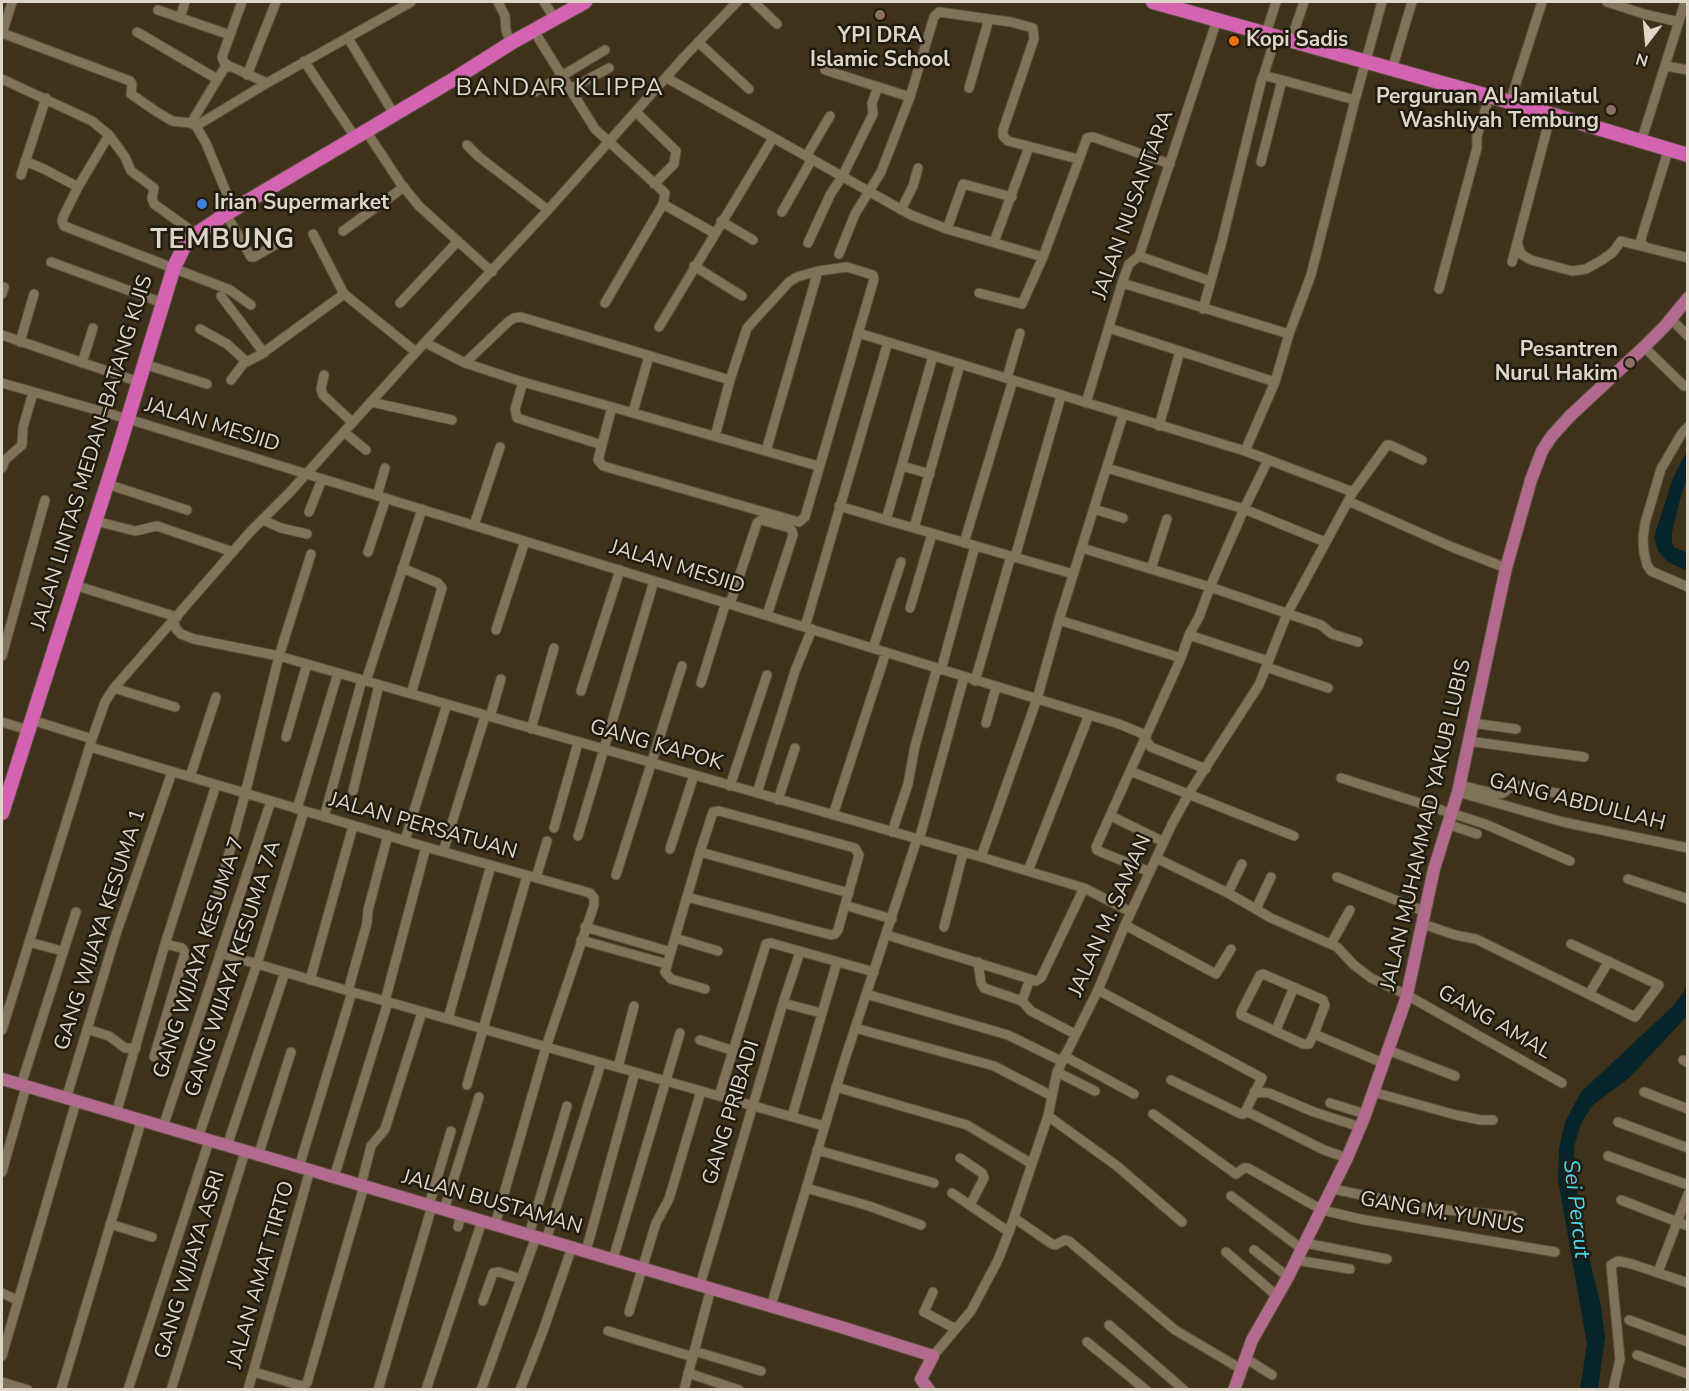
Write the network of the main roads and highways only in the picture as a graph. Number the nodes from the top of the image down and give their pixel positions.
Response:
1 (585, 2) edge
2 (1153, 2) edge
3 (1194, 8) edge
4 (1688, 156) edge
5 (1688, 298) edge
6 (2, 813) edge
7 (2, 1079) edge
8 (918, 1384) edge
9 (929, 1389) edge
10 (1234, 1389) edge

1 - 6 highway, JALAN LINTAS MEDAN–BATANG KUIS
2 - 3 highway
3 - 4 highway
5 - 10 main road, JALAN MUHAMMAD YAKUB LUBIS
7 - 8 main road, JALAN BUSTAMAN
8 - 9 main road

